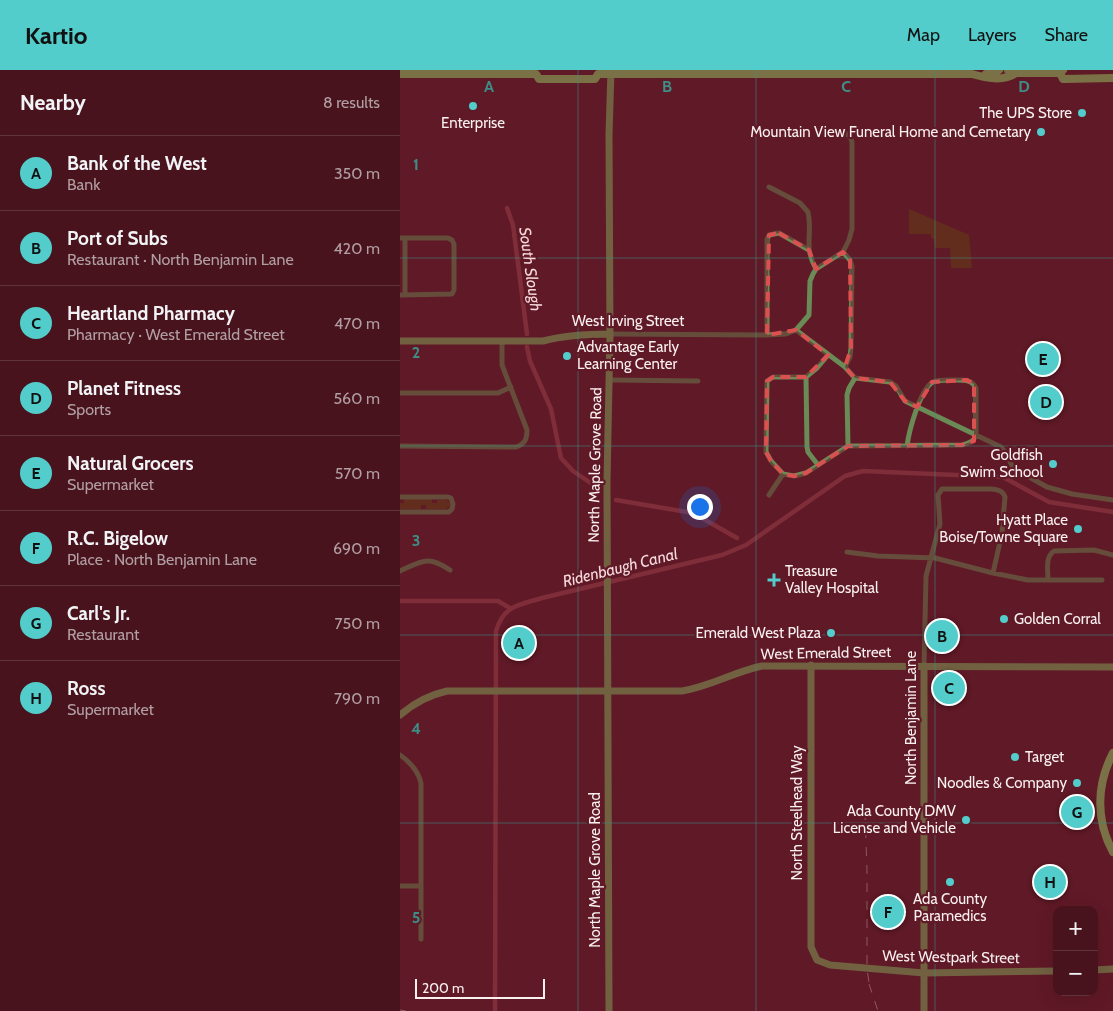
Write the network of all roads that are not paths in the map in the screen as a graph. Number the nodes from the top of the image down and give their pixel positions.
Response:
1 (983, 70) edge
2 (999, 70) edge
3 (1061, 71) edge
4 (537, 72) edge
5 (597, 72) edge
6 (611, 72) edge
7 (1012, 72) edge
8 (400, 74) edge
9 (972, 74) junction
10 (1113, 78) edge
11 (840, 130) dead end
12 (769, 187) dead end
13 (402, 238) edge
14 (809, 250) junction
15 (843, 252) junction
16 (816, 269) junction
17 (402, 295) edge
18 (796, 330) junction
19 (610, 334) junction
20 (767, 335) junction
21 (400, 340) edge
22 (502, 341) junction
23 (828, 355) junction
24 (845, 367) junction
25 (806, 377) junction
26 (855, 378) junction
27 (610, 380) junction
28 (698, 380) dead end
29 (510, 387) junction
30 (400, 393) edge
31 (917, 407) junction
32 (976, 436) junction
33 (400, 446) edge
34 (848, 446) junction
35 (907, 446) junction
36 (818, 465) junction
37 (783, 474) junction
38 (770, 495) dead end
39 (400, 497) edge
40 (1113, 500) edge
41 (400, 512) edge
42 (847, 552) dead end
43 (1113, 555) edge
44 (930, 557) junction
45 (450, 570) dead end
46 (400, 571) edge
47 (993, 574) junction
48 (1048, 580) junction
49 (1102, 580) dead end
50 (811, 665) junction
51 (924, 666) junction
52 (1113, 667) edge
53 (609, 691) junction
54 (400, 715) edge
55 (1113, 753) edge
56 (400, 754) edge
57 (1113, 852) edge
58 (400, 886) edge
59 (421, 886) junction
60 (421, 939) dead end
61 (816, 960) joint
62 (1113, 969) edge
63 (1098, 970) edge
64 (1053, 971) edge
65 (924, 974) junction
66 (609, 1011) edge
67 (924, 1011) edge

1 - 9 main road
2 - 9 main road
3 - 7 main road
3 - 10 main road
4 - 5 main road
4 - 8 main road
5 - 6 main road
6 - 9 main road
6 - 19 main road, North Maple Grove Road
7 - 9 main road
11 - 15 street
12 - 14 street
13 - 17 street
13 - 17 street
14 - 16 street
14 - 20 street
15 - 16 street
15 - 24 street
16 - 18 street
18 - 20 street, West Irving Street
18 - 23 street
19 - 20 street, West Irving Street
19 - 22 main road, West Irving Street
19 - 27 main road, North Maple Grove Road
21 - 22 main road, West Irving Street
22 - 29 street
23 - 24 street
23 - 25 street
24 - 26 street
25 - 36 street
25 - 37 street
26 - 31 street
26 - 34 street
27 - 28 street
27 - 53 main road, North Maple Grove Road
29 - 30 street
29 - 33 street
31 - 32 street
31 - 32 street
31 - 35 street
32 - 35 street
32 - 40 street
34 - 35 street
34 - 36 street
36 - 37 street
37 - 38 street
39 - 41 street
42 - 44 street
43 - 48 street
44 - 47 street
44 - 47 street, North Benjamin Lane
44 - 51 street, North Benjamin Lane
45 - 46 street
47 - 48 street
48 - 49 street
50 - 51 main road, West Emerald Street
50 - 53 main road, West Emerald Street
50 - 61 main road, North Steelhead Way
51 - 52 main road, West Emerald Street
51 - 65 main road, North Benjamin Lane
53 - 54 main road, West Emerald Street
53 - 66 main road, North Maple Grove Road
55 - 57 main road
56 - 59 street
58 - 59 street
59 - 60 street
61 - 65 main road, West Westpark Street
62 - 63 main road
64 - 65 main road, West Westpark Street
65 - 67 main road, North Benjamin Lane

